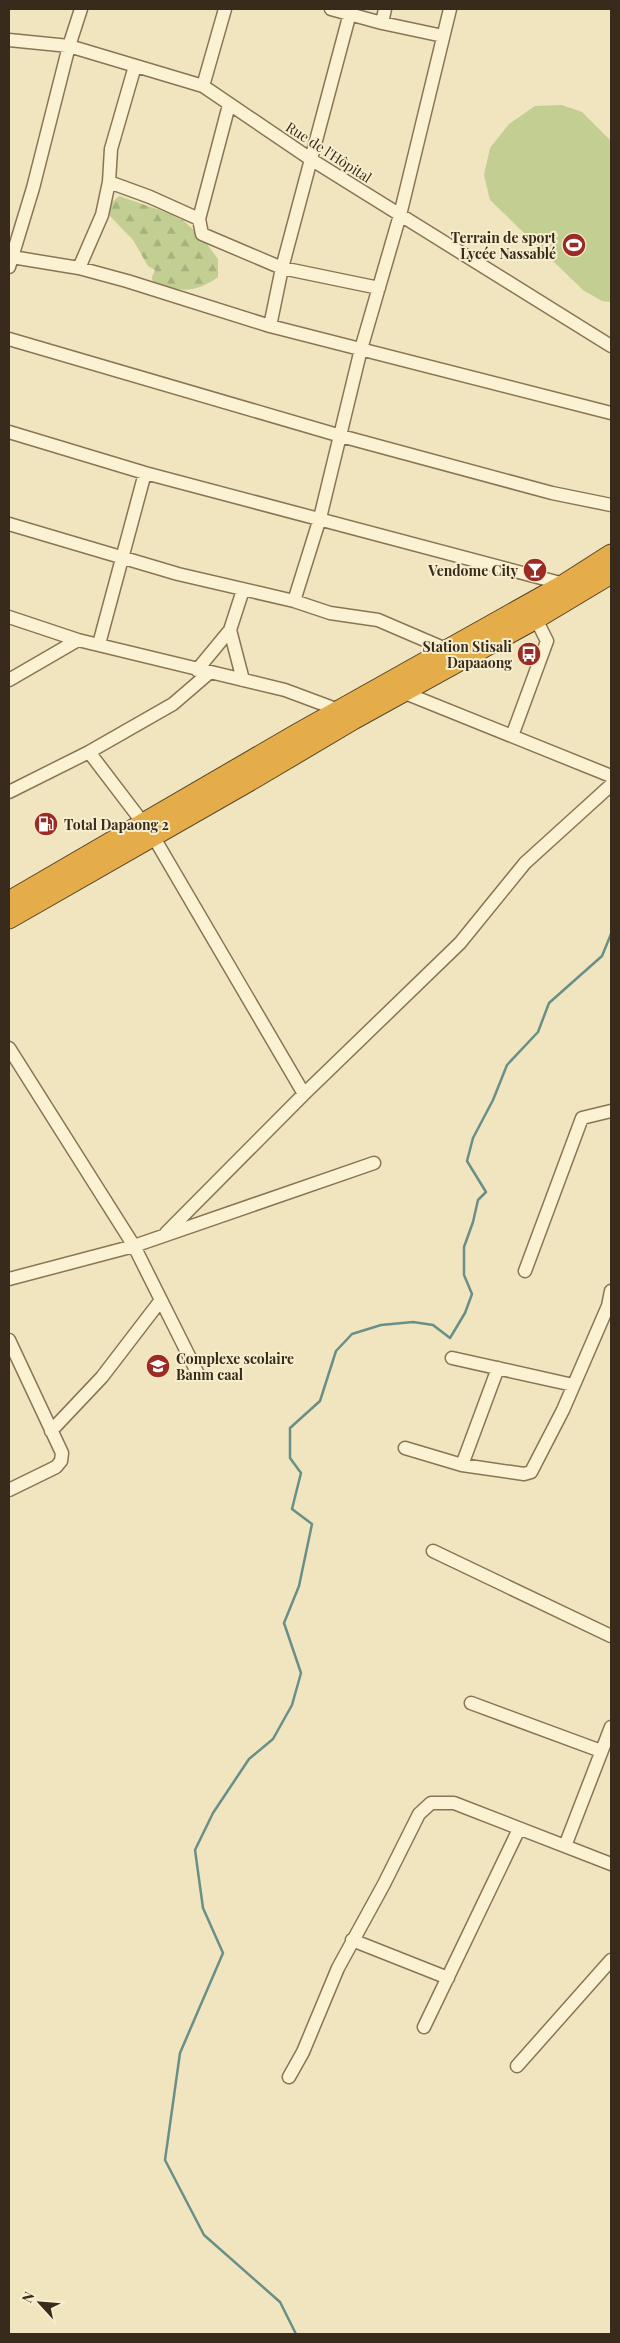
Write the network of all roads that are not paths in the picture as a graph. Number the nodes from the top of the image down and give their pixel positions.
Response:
1 (81, 9) edge
2 (225, 9) edge
3 (331, 9) edge
4 (385, 9) edge
5 (450, 9) edge
6 (350, 13) junction
7 (382, 23) junction
8 (443, 36) junction
9 (9, 40) edge
10 (68, 46) junction
11 (135, 66) junction
12 (203, 86) junction
13 (229, 105) junction
14 (312, 160) junction
15 (109, 182) junction
16 (400, 214) junction
17 (199, 219) junction
18 (10, 262) edge
19 (79, 268) junction
20 (282, 268) junction
21 (379, 288) junction
22 (270, 326) junction
23 (9, 339) edge
24 (611, 346) edge
25 (361, 349) junction
26 (611, 413) edge
27 (9, 432) edge
28 (341, 436) junction
29 (145, 472) junction
30 (611, 506) edge
31 (320, 518) junction
32 (9, 524) edge
33 (611, 554) edge
34 (123, 558) junction
35 (611, 574) edge
36 (564, 584) junction
37 (243, 590) junction
38 (294, 602) junction
39 (9, 617) edge
40 (536, 619) junction
41 (230, 630) junction
42 (78, 640) junction
43 (99, 644) junction
44 (448, 650) junction
45 (203, 671) junction
46 (9, 680) edge
47 (243, 680) junction
48 (405, 693) junction
49 (347, 715) junction
50 (512, 736) junction
51 (89, 752) junction
52 (611, 776) edge
53 (611, 785) edge
54 (9, 792) edge
55 (148, 830) junction
56 (9, 901) edge
57 (9, 918) edge
58 (9, 1048) edge
59 (304, 1094) junction
60 (611, 1111) edge
61 (374, 1164) dead end
62 (166, 1233) junction
63 (134, 1246) junction
64 (525, 1271) dead end
65 (9, 1279) edge
66 (611, 1292) edge
67 (160, 1300) junction
68 (610, 1306) edge
69 (9, 1340) edge
70 (452, 1358) dead end
71 (498, 1368) junction
72 (198, 1374) dead end
73 (573, 1385) junction
74 (51, 1431) junction
75 (405, 1448) dead end
76 (462, 1465) junction
77 (9, 1490) edge
78 (433, 1551) dead end
79 (611, 1636) edge
80 (471, 1703) dead end
81 (611, 1727) edge
82 (601, 1751) junction
83 (519, 1829) junction
84 (565, 1846) junction
85 (611, 1864) edge
86 (352, 1940) junction
87 (611, 1960) edge
88 (448, 1978) junction
89 (424, 2027) dead end
90 (517, 2066) dead end
91 (289, 2077) dead end

1 - 10 street
2 - 12 street
3 - 6 street
4 - 7 street
5 - 8 street
6 - 7 street
6 - 14 street
7 - 8 street
8 - 16 street
9 - 10 street, Rue de l'Hôpital
10 - 11 street, Rue de l'Hôpital
10 - 18 street
11 - 12 street, Rue de l'Hôpital
11 - 15 street
12 - 13 street, Rue de l'Hôpital
13 - 14 street, Rue de l'Hôpital
13 - 17 street
14 - 16 street, Rue de l'Hôpital
14 - 20 street
15 - 17 street
15 - 19 street
16 - 21 street
16 - 24 street, Rue de l'Hôpital
17 - 20 street
18 - 19 street
19 - 22 street
20 - 21 street
20 - 22 street
21 - 25 street
22 - 25 street
23 - 28 street
25 - 26 street
25 - 28 street
27 - 29 street
28 - 30 street
28 - 31 street
29 - 31 street
29 - 34 street
31 - 36 street
31 - 38 street
32 - 34 street
33 - 36 highway
34 - 37 street
34 - 43 street
35 - 40 highway
36 - 44 highway
37 - 38 street
37 - 41 street
38 - 44 street
39 - 42 street
40 - 48 highway
40 - 50 street
41 - 45 street
41 - 47 street
42 - 43 street
42 - 46 street
43 - 45 street
44 - 49 highway
45 - 47 street
45 - 51 street
47 - 49 street
48 - 49 highway
48 - 50 street
49 - 55 highway
50 - 52 street
51 - 54 street
51 - 55 street
53 - 59 street
55 - 56 highway
55 - 57 highway
55 - 59 street
58 - 63 street
59 - 62 street
60 - 64 street
61 - 62 street
62 - 63 street
63 - 65 street
63 - 67 street
66 - 68 street
67 - 72 street
67 - 74 street
68 - 73 street
69 - 74 street
70 - 71 street
71 - 73 street
71 - 76 street
73 - 76 street
74 - 77 street
75 - 76 street
78 - 79 street
80 - 82 street
81 - 82 street
82 - 84 street
83 - 84 street
83 - 86 street
83 - 88 street
84 - 85 street
86 - 88 street
86 - 91 street
87 - 90 street
88 - 89 street

